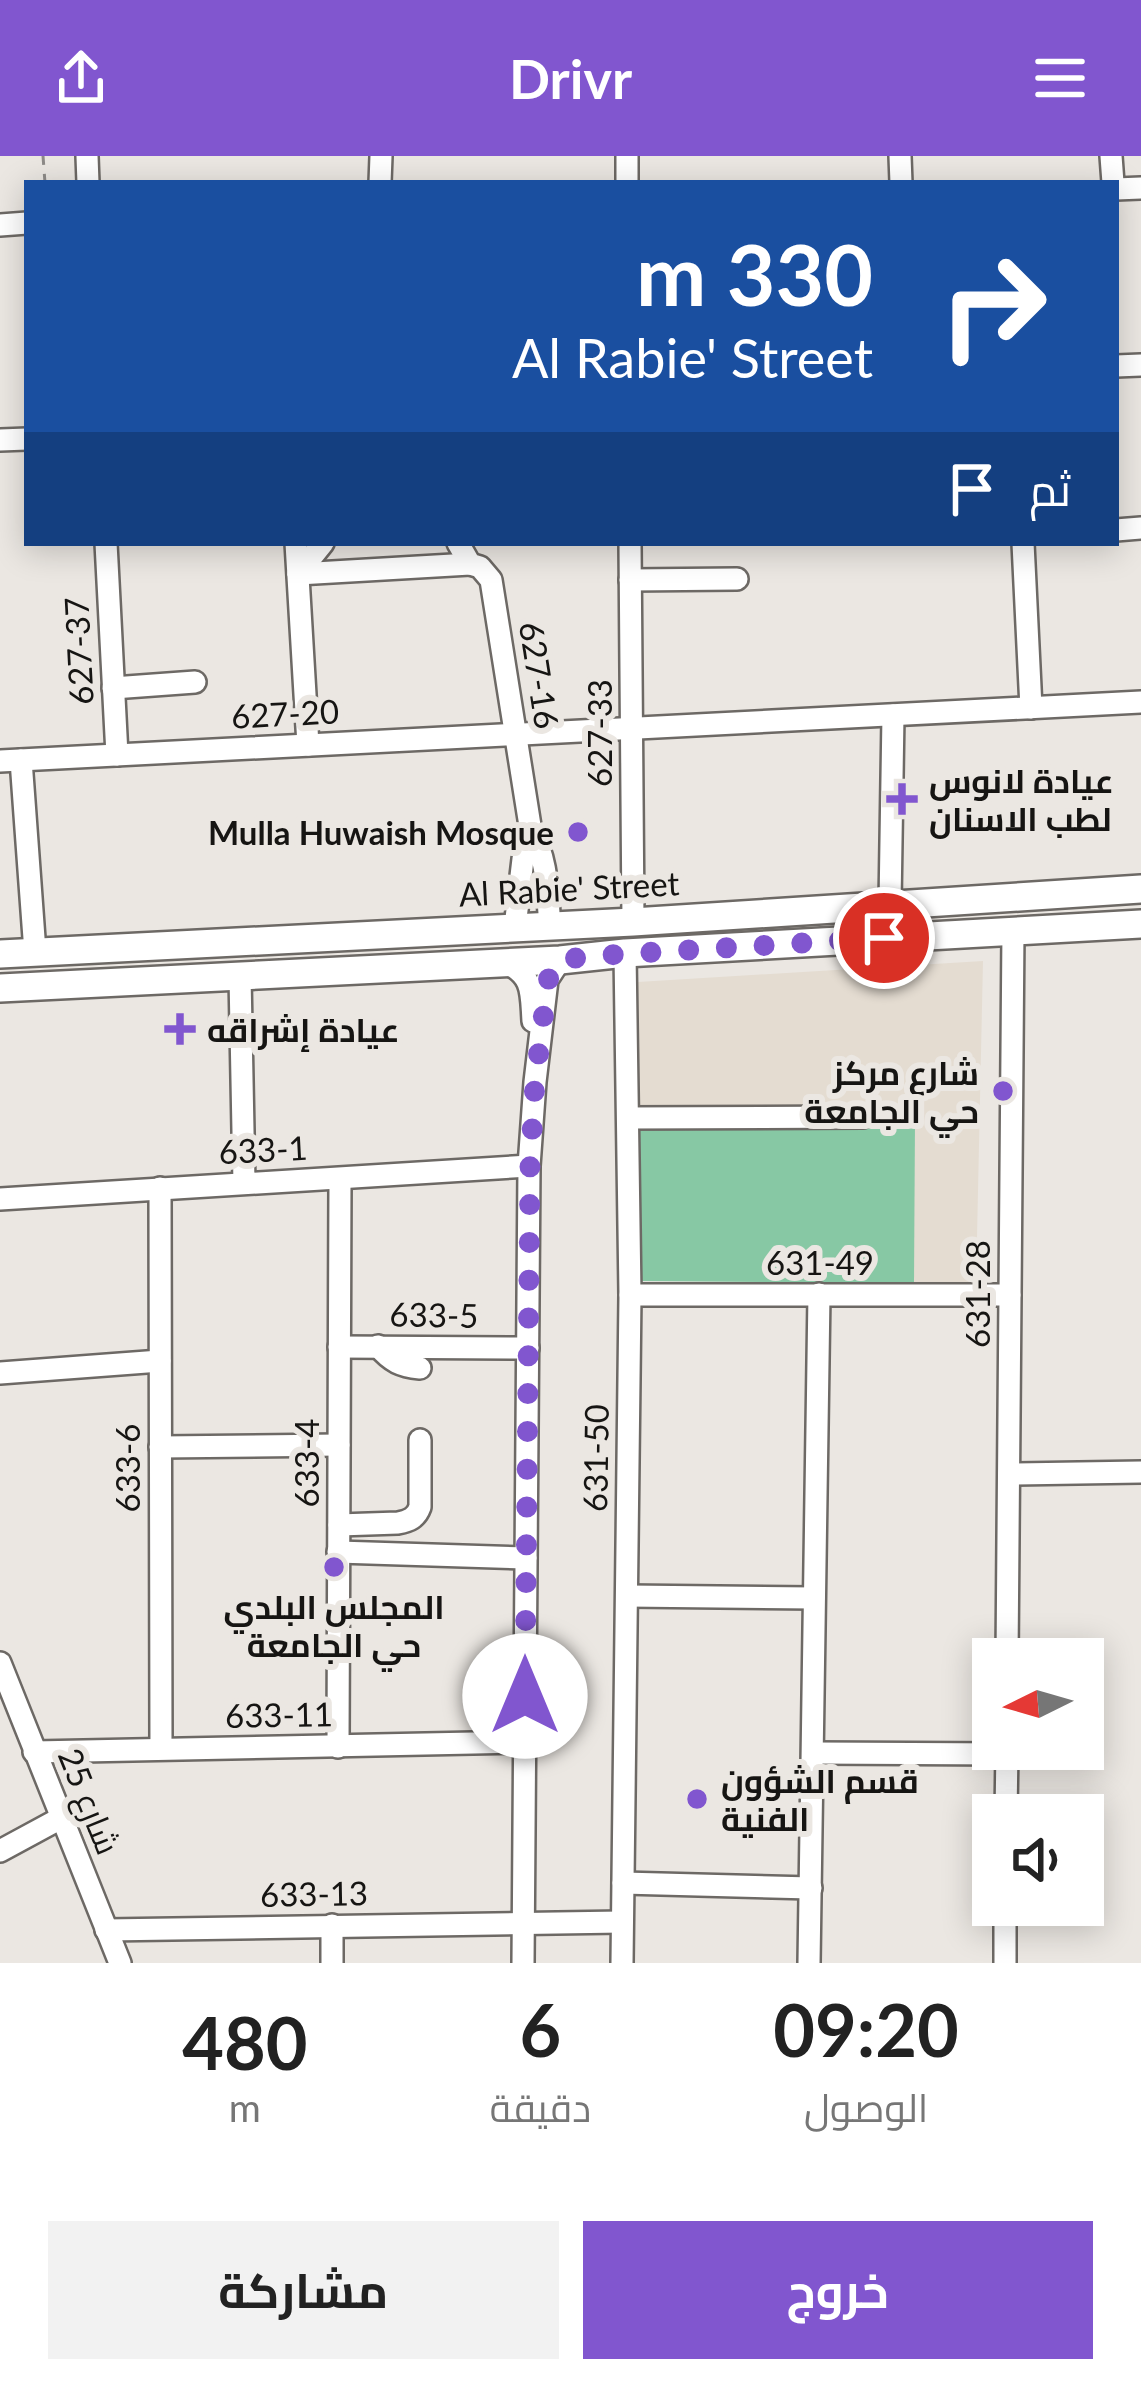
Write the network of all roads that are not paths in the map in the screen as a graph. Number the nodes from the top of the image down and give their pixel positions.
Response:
1 (106, 546) edge
2 (296, 546) edge
3 (321, 546) edge
4 (460, 546) edge
5 (630, 546) edge
6 (1023, 546) edge
7 (470, 564) junction
8 (298, 574) junction
9 (737, 579) dead end
10 (630, 580) junction
11 (195, 682) dead end
12 (113, 688) junction
13 (1141, 702) edge
14 (1031, 708) junction
15 (893, 715) junction
16 (632, 728) junction
17 (516, 734) junction
18 (308, 745) junction
19 (116, 755) junction
20 (10, 760) edge
21 (531, 832) junction
22 (1141, 889) edge
23 (890, 904) junction
24 (633, 922) junction
25 (1141, 924) edge
26 (550, 925) junction
27 (515, 927) junction
28 (1013, 930) junction
29 (35, 952) junction
30 (625, 953) junction
31 (0, 954) edge
32 (560, 960) junction
33 (505, 962) junction
34 (240, 976) junction
35 (0, 988) edge
36 (535, 1082) junction
37 (863, 1117) dead end
38 (628, 1118) junction
39 (530, 1166) junction
40 (340, 1179) junction
41 (244, 1183) junction
42 (160, 1188) junction
43 (0, 1199) edge
44 (819, 1294) junction
45 (630, 1295) junction
46 (1010, 1295) junction
47 (378, 1346) junction
48 (339, 1347) junction
49 (528, 1348) junction
50 (160, 1361) junction
51 (420, 1368) dead end
52 (0, 1373) edge
53 (420, 1440) dead end
54 (339, 1445) junction
55 (160, 1447) junction
56 (1141, 1472) edge
57 (1009, 1474) junction
58 (339, 1525) junction
59 (338, 1552) junction
60 (526, 1558) junction
61 (627, 1596) junction
62 (814, 1598) junction
63 (1007, 1638) edge
64 (1, 1669) edge
65 (525, 1742) junction
66 (338, 1747) junction
67 (161, 1748) junction
68 (972, 1751) edge
69 (34, 1752) junction
70 (814, 1753) junction
71 (61, 1818) junction
72 (0, 1852) edge
73 (623, 1883) junction
74 (811, 1888) junction
75 (622, 1922) junction
76 (524, 1923) junction
77 (332, 1925) junction
78 (1005, 1926) edge
79 (106, 1930) junction
80 (119, 1962) edge
81 (332, 1963) edge
82 (523, 1963) edge
83 (622, 1963) edge
84 (808, 1963) edge
85 (1005, 1963) edge

1 - 12 street, 627-37
2 - 8 street
3 - 8 street
4 - 7 street, 627-16
5 - 10 street, 627-33
6 - 14 street
7 - 8 street
7 - 17 street, 627-16
8 - 18 street
9 - 10 street
10 - 16 street, 627-33
11 - 12 street
12 - 19 street, 627-37
13 - 14 street, 627-20
14 - 15 street, 627-20
15 - 16 street, 627-20
15 - 23 street
16 - 17 street, 627-20
16 - 24 street, 627-33
17 - 18 street, 627-20
17 - 21 street, 627-16
18 - 19 street, 627-20
19 - 20 street, 627-20
20 - 29 street
21 - 26 street, 627-16
21 - 27 street, 627-16
22 - 23 main road, Al Rabie' Street
23 - 24 main road, Al Rabie' Street
24 - 26 main road, Al Rabie' Street
25 - 28 main road, Al Rabie' Street
26 - 27 main road, Al Rabie' Street
27 - 29 main road, Al Rabie' Street
28 - 30 main road, Al Rabie' Street
28 - 46 street, 631-28
29 - 31 main road, Al Rabie' Street
30 - 32 main road, Al Rabie' Street
30 - 38 street, 631-50
32 - 33 main road, Al Rabie' Street
32 - 36 street
33 - 34 main road, Al Rabie' Street
33 - 36 street
34 - 35 main road, Al Rabie' Street
34 - 41 street
36 - 39 street
37 - 38 street
38 - 45 street, 631-50
39 - 40 street, 633-1
39 - 49 street
40 - 41 street, 633-1
40 - 48 street, 633-4
41 - 42 street, 633-1
42 - 43 street, 633-1
42 - 50 street, 633-6
44 - 45 street, 631-49
44 - 46 street, 631-49
44 - 62 street
45 - 61 street, 631-50
46 - 57 street, 631-28
47 - 48 street, 633-5
47 - 49 street, 633-5
47 - 51 street
48 - 54 street, 633-4
49 - 60 street
50 - 52 street
50 - 55 street, 633-6
53 - 58 street
54 - 55 street
54 - 58 street, 633-4
55 - 67 street, 633-6
56 - 57 street
57 - 63 street, 631-28
58 - 59 street, 633-4
59 - 60 street
59 - 66 street, 633-4
60 - 65 street
61 - 62 street
61 - 73 street, 631-50
62 - 70 street
64 - 69 street, شارع 25
65 - 66 street, 633-11
65 - 76 street
66 - 67 street, 633-11
67 - 69 street, 633-11
68 - 70 street
69 - 71 street, شارع 25
70 - 74 street
71 - 72 street
71 - 79 street, شارع 25
73 - 74 street
73 - 75 street, 631-50
74 - 84 street
75 - 76 street, 633-13
75 - 83 street, 631-50
76 - 77 street, 633-13
76 - 82 street
77 - 79 street, 633-13
77 - 81 street
78 - 85 street
79 - 80 street, شارع 25

